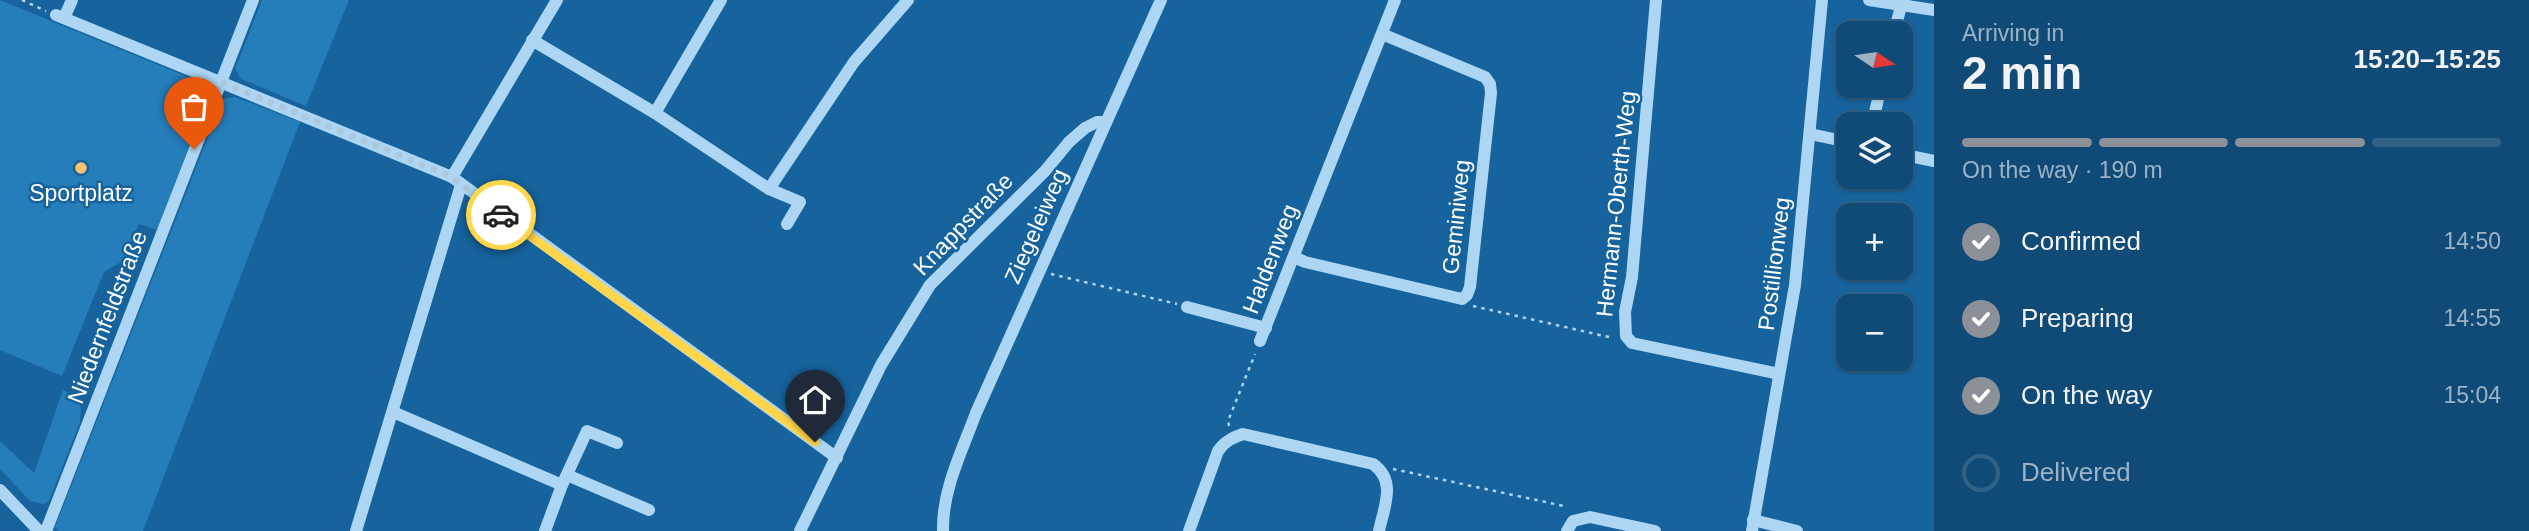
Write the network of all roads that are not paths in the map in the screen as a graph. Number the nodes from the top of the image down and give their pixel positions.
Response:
1 (72, 0) edge
2 (253, 0) edge
3 (557, 0) edge
4 (722, 0) edge
5 (908, 0) edge
6 (1161, 0) edge
7 (1395, 0) edge
8 (1656, 0) edge
9 (1822, 0) edge
10 (1869, 0) edge
11 (1901, 6) junction
12 (1934, 10) edge
13 (1897, 21) edge
14 (1382, 34) junction
15 (532, 40) junction
16 (221, 82) junction
17 (655, 113) junction
18 (1106, 122) junction
19 (1810, 134) junction
20 (1836, 139) edge
21 (1913, 157) edge
22 (1934, 161) edge
23 (456, 181) junction
24 (769, 189) junction
25 (786, 224) dead end
26 (1294, 257) junction
27 (1187, 307) road end
28 (1266, 328) junction
29 (1260, 341) road end
30 (1780, 374) junction
31 (393, 412) junction
32 (617, 443) dead end
33 (837, 458) junction
34 (564, 480) junction
35 (0, 491) edge
36 (649, 510) dead end
37 (1570, 526) edge
38 (1752, 526) edge
39 (39, 531) edge
40 (46, 531) edge
41 (356, 531) edge
42 (545, 531) edge
43 (800, 531) edge
44 (943, 531) edge
45 (1189, 531) edge
46 (1378, 531) edge
47 (1655, 531) edge
48 (1797, 531) edge

1 - 16 street
2 - 16 street, Niedernfeldstraße
3 - 15 street
4 - 17 street
5 - 24 street
6 - 18 street, Ziegeleiweg
7 - 14 street, Haldenweg
8 - 30 street, Hermann-Oberth-Weg
9 - 19 street, Postillionweg
10 - 11 street
11 - 12 street
11 - 13 street
14 - 26 street, Haldenweg
14 - 26 street, Geminiweg
15 - 17 street
15 - 23 street
16 - 23 street
16 - 40 street, Niedernfeldstraße
17 - 24 street
18 - 33 street, Knappstraße
18 - 44 street, Ziegeleiweg
19 - 20 street
19 - 30 street, Postillionweg
21 - 22 street
23 - 31 street
23 - 33 street
24 - 25 street
26 - 28 street, Haldenweg
27 - 28 street
28 - 29 street, Haldenweg
30 - 38 street, Postillionweg
31 - 34 street
31 - 41 street
32 - 34 street
33 - 43 street, Knappstraße
34 - 36 street
34 - 42 street
35 - 39 street
37 - 47 street
38 - 48 street
45 - 46 street

